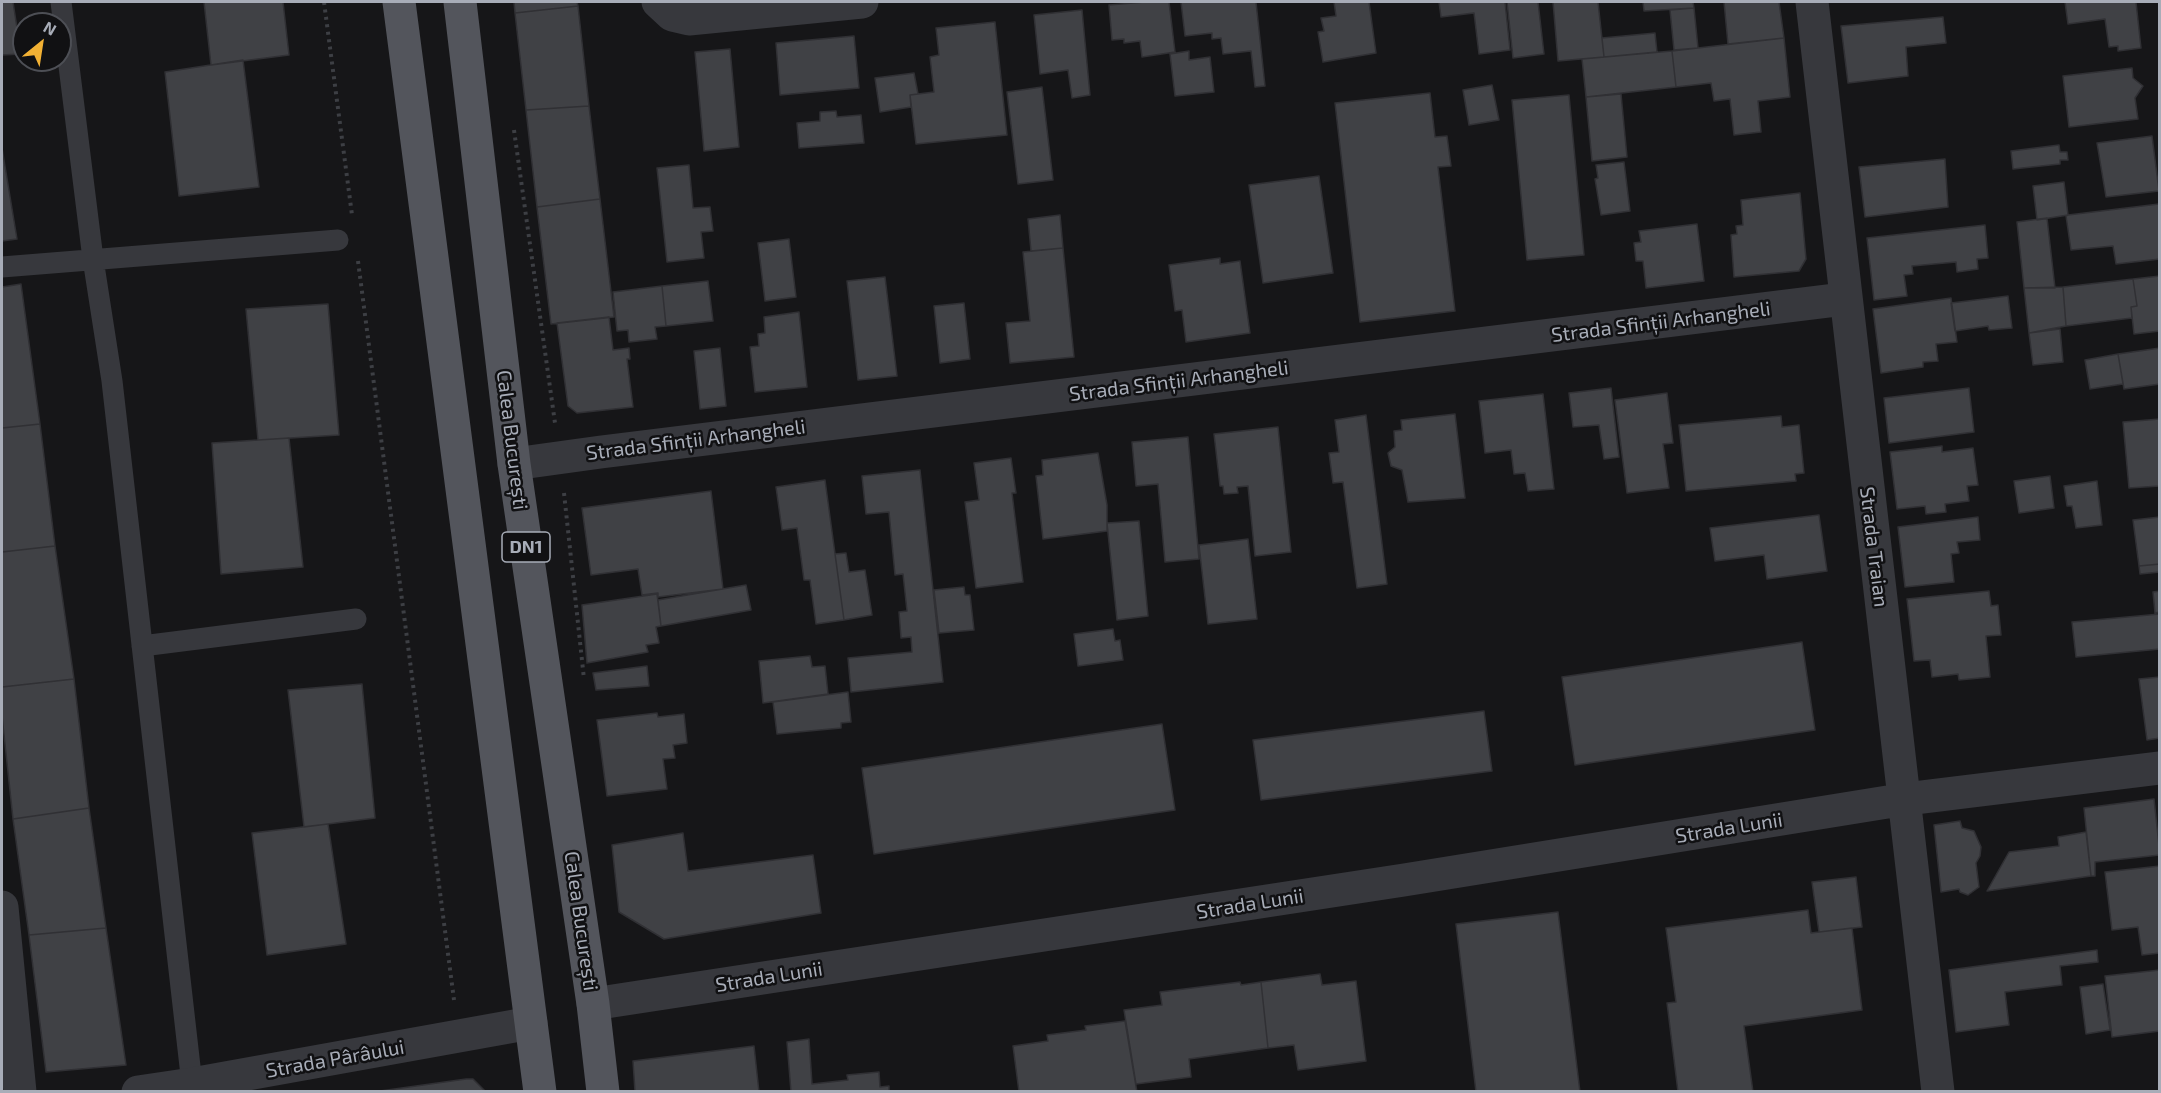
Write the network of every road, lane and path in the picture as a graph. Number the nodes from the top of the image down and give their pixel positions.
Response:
1 (61, 2) edge
2 (324, 2) edge
3 (399, 2) edge
4 (460, 2) edge
5 (658, 2) edge
6 (862, 2) edge
7 (1812, 2) edge
8 (512, 118) dead end
9 (349, 239) junction
10 (93, 259) junction
11 (2, 267) edge
12 (1844, 299) junction
13 (560, 458) junction
14 (514, 464) junction
15 (356, 619) dead end
16 (142, 646) junction
17 (584, 681) dead end
18 (2160, 768) edge
19 (1906, 799) junction
20 (2, 907) edge
21 (593, 1004) junction
22 (531, 1023) junction
23 (459, 1036) junction
24 (192, 1084) junction
25 (20, 1092) edge
26 (138, 1092) edge
27 (540, 1092) edge
28 (603, 1092) edge
29 (1938, 1092) edge

1 - 10 lane
2 - 9 path
3 - 22 main road
4 - 14 main road, Calea București / DN1
5 - 6 street
7 - 12 street, Strada Traian
8 - 13 path
9 - 10 lane
9 - 23 path
10 - 11 lane
10 - 16 lane
12 - 13 street, Strada Sfinții Arhangheli
12 - 19 street, Strada Traian
13 - 14 street, Strada Sfinții Arhangheli
13 - 17 path
14 - 21 main road, Calea București / DN1
15 - 16 lane
16 - 24 lane
18 - 19 street, Strada Lunii
19 - 21 street, Strada Lunii
19 - 29 street, Strada Traian
20 - 25 street
21 - 28 main road, Calea București / DN1
22 - 23 street, Strada Pârâului
22 - 27 main road
23 - 24 street, Strada Pârâului
24 - 26 street, Strada Pârâului

